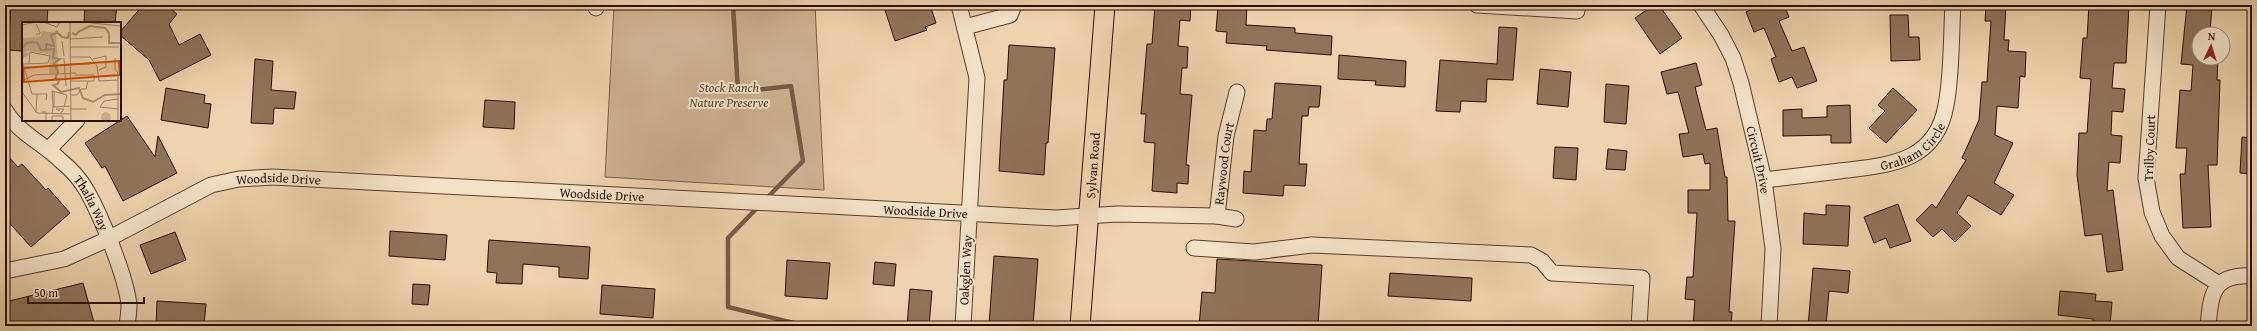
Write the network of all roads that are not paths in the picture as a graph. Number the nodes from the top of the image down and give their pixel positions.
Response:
1 (959, 5) edge
2 (1014, 5) edge
3 (1105, 5) edge
4 (1477, 5) edge
5 (1701, 5) edge
6 (1953, 5) edge
7 (2158, 5) edge
8 (1577, 11) dead end
9 (965, 27) junction
10 (1237, 92) dead end
11 (5, 110) edge
12 (76, 121) edge
13 (49, 149) junction
14 (1764, 180) junction
15 (968, 214) junction
16 (1218, 216) junction
17 (1088, 217) junction
18 (1236, 219) dead end
19 (108, 239) junction
20 (1194, 248) dead end
21 (5, 271) edge
22 (2252, 276) edge
23 (2219, 284) junction
24 (127, 326) edge
25 (963, 326) edge
26 (1080, 326) edge
27 (1639, 326) edge
28 (1769, 326) edge
29 (2208, 326) edge

1 - 9 street, Oakglen Way
2 - 9 street
3 - 17 main road, Sylvan Road
4 - 8 street
5 - 14 street, Circuit Drive
6 - 14 street, Graham Circle
7 - 23 street, Trilby Court
9 - 15 street, Oakglen Way
10 - 16 street, Raywood Court
11 - 13 street, Thalia Way
12 - 13 street
13 - 19 street, Thalia Way
14 - 28 street, Circuit Drive
15 - 17 street, Woodside Drive
15 - 19 street, Woodside Drive
15 - 25 street, Oakglen Way
16 - 17 street, Woodside Drive
16 - 18 street, Raywood Court
17 - 26 main road, Sylvan Road
19 - 21 street, Woodside Drive
19 - 24 street, Thalia Way
20 - 27 street
22 - 23 street
23 - 29 street

